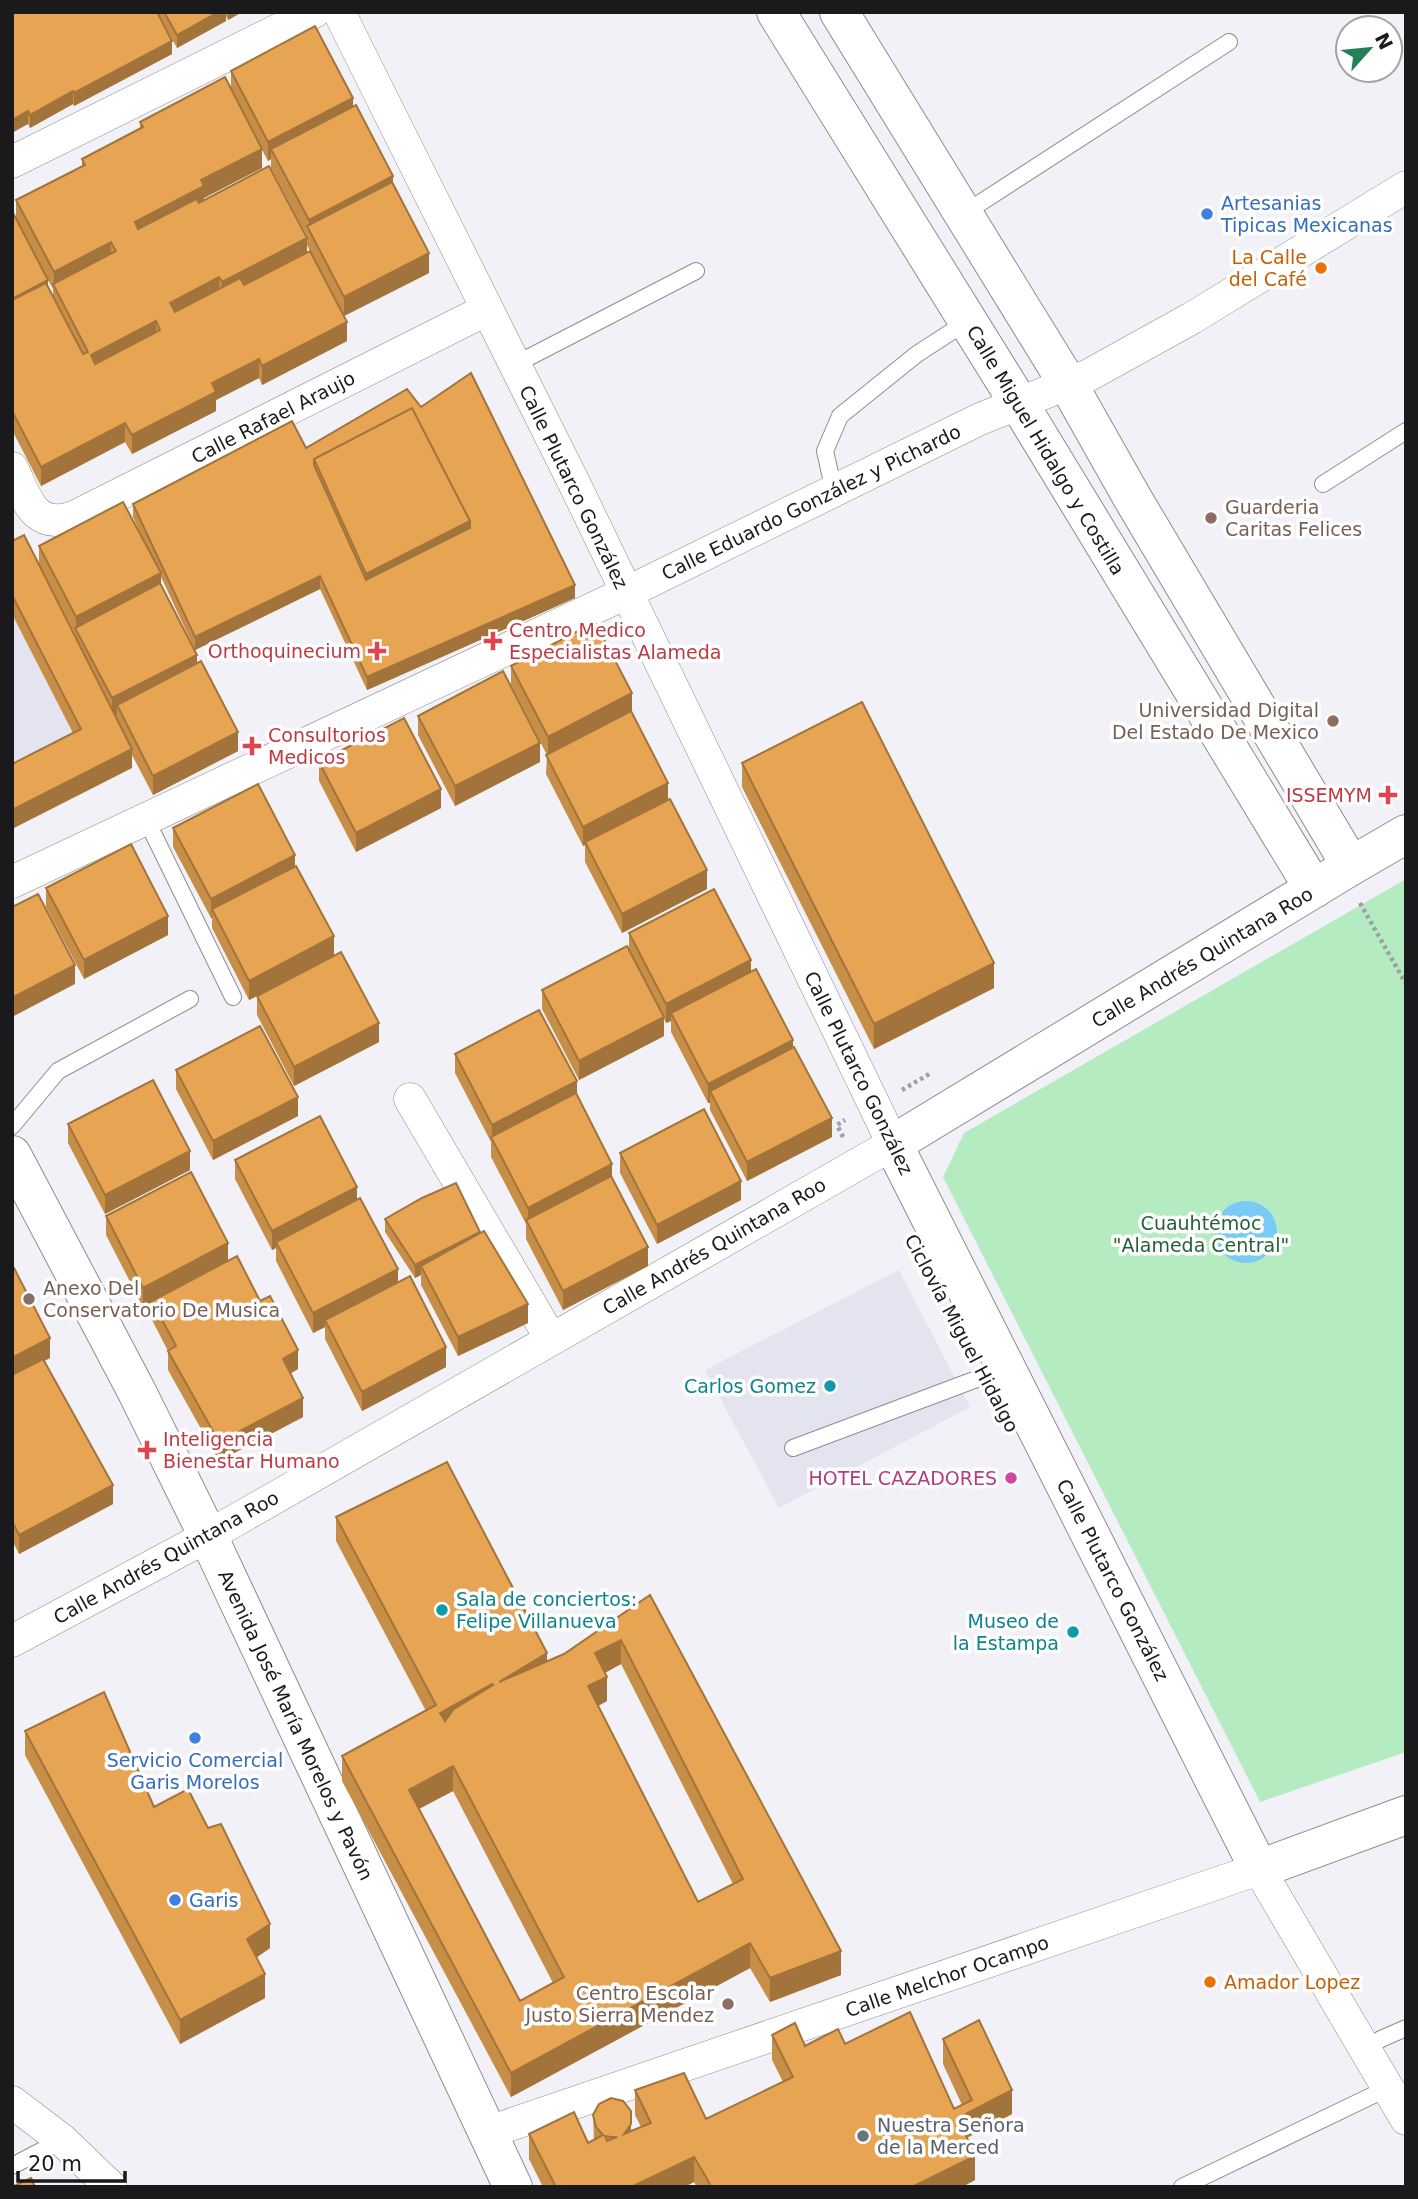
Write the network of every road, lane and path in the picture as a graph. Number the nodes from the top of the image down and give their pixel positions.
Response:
1 (314, 12) edge
2 (339, 12) edge
3 (776, 12) edge
4 (839, 12) edge
5 (1229, 42) dead end
6 (12, 162) edge
7 (1406, 187) edge
8 (963, 214) junction
9 (696, 271) dead end
10 (486, 310) junction
11 (968, 321) junction
12 (513, 365) junction
13 (1068, 384) junction
14 (1018, 402) junction
15 (1406, 431) edge
16 (12, 468) edge
17 (1323, 484) dead end
18 (834, 491) junction
19 (626, 593) junction
20 (146, 819) junction
21 (1406, 834) edge
22 (1336, 876) junction
23 (12, 883) edge
24 (1406, 984) edge
25 (233, 997) dead end
26 (190, 999) dead end
27 (935, 1071) dead end
28 (410, 1099) dead end
29 (874, 1105) junction
30 (12, 1126) edge
31 (893, 1144) junction
32 (12, 1155) edge
33 (857, 1164) junction
34 (551, 1339) junction
35 (1006, 1368) junction
36 (793, 1448) dead end
37 (208, 1536) junction
38 (12, 1642) edge
39 (1406, 1815) edge
40 (1259, 1869) junction
41 (1406, 2028) edge
42 (1365, 2049) junction
43 (1388, 2088) junction
44 (12, 2102) edge
45 (1406, 2119) edge
46 (486, 2133) junction
47 (62, 2140) junction
48 (12, 2166) edge
49 (111, 2187) edge
50 (513, 2187) edge
51 (1182, 2187) edge

1 - 6 street
2 - 10 street, Calle Plutarco González
3 - 11 main road, Calle Miguel Hidalgo y Costilla
4 - 8 main road
5 - 8 lane
7 - 13 street, Calle Eduardo González y Pichardo
8 - 13 main road
9 - 12 lane
10 - 12 street, Calle Plutarco González
10 - 16 street, Calle Rafael Araujo
11 - 14 main road, Calle Miguel Hidalgo y Costilla
11 - 18 lane
12 - 19 street, Calle Plutarco González
13 - 14 street, Calle Eduardo González y Pichardo
13 - 22 main road
14 - 18 street, Calle Eduardo González y Pichardo
14 - 22 main road, Calle Miguel Hidalgo y Costilla
15 - 17 lane
18 - 19 street, Calle Eduardo González y Pichardo
19 - 20 street, Calle Eduardo González y Pichardo
19 - 29 street, Calle Plutarco González
20 - 23 street, Calle Eduardo González y Pichardo
20 - 25 lane
21 - 22 main road, Calle Andrés Quintana Roo
22 - 24 path
22 - 31 main road, Calle Andrés Quintana Roo
26 - 30 lane
27 - 29 path
28 - 34 street
29 - 31 street, Calle Plutarco González
29 - 33 path
31 - 33 street, Calle Andrés Quintana Roo
31 - 35 main road, Calle Plutarco González
32 - 37 main road, Avenida José María Morelos y Pavón
33 - 34 street, Calle Andrés Quintana Roo
34 - 37 street, Calle Andrés Quintana Roo
35 - 36 lane
35 - 40 main road, Calle Plutarco González
37 - 38 street, Calle Andrés Quintana Roo
37 - 46 main road, Avenida José María Morelos y Pavón
39 - 40 main road, Calle Melchor Ocampo
40 - 42 street, Calle Plutarco González
40 - 46 street, Calle Melchor Ocampo
41 - 42 lane
42 - 43 street, Calle Plutarco González
43 - 45 street, Calle Plutarco González
43 - 51 lane
44 - 47 street
46 - 50 main road, Avenida José María Morelos y Pavón
47 - 48 lane
47 - 49 street

